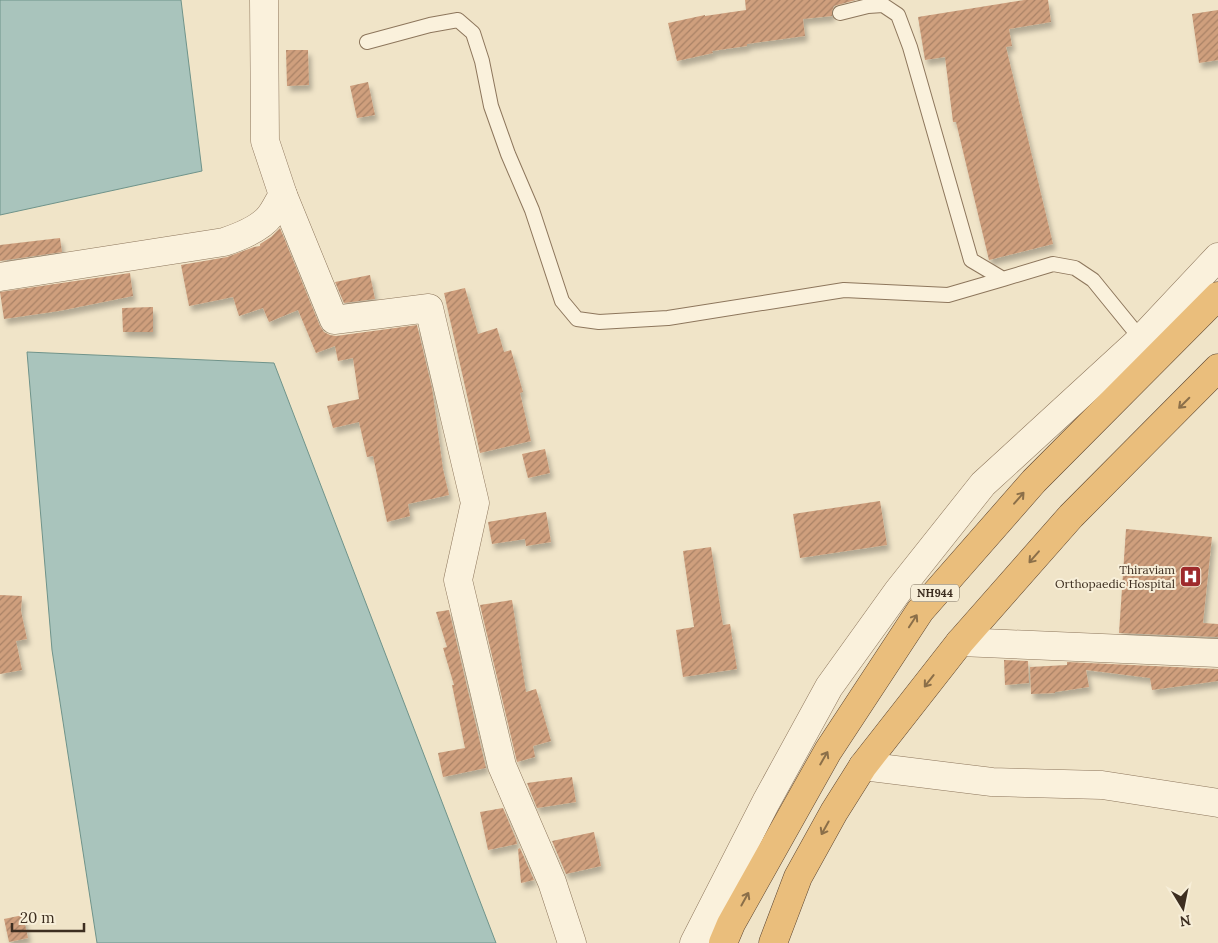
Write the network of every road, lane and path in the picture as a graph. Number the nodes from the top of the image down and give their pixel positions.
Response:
1 (264, 0) edge
2 (840, 13) dead end
3 (368, 42) dead end
4 (283, 195) junction
5 (1218, 257) edge
6 (0, 277) edge
7 (1003, 279) junction
8 (1218, 296) edge
9 (1141, 340) junction
10 (1218, 368) edge
11 (960, 642) junction
12 (1218, 653) edge
13 (863, 766) junction
14 (1218, 803) edge
15 (572, 943) edge
16 (694, 943) edge
17 (723, 943) edge
18 (773, 943) edge

1 - 4 street
2 - 7 lane
3 - 7 lane
4 - 6 street
4 - 15 street
5 - 9 street
7 - 9 lane
17 -> 8 highway, NH944
9 - 16 street
10 -> 11 highway
11 - 12 street
11 -> 13 highway
13 - 14 street
13 -> 18 highway

